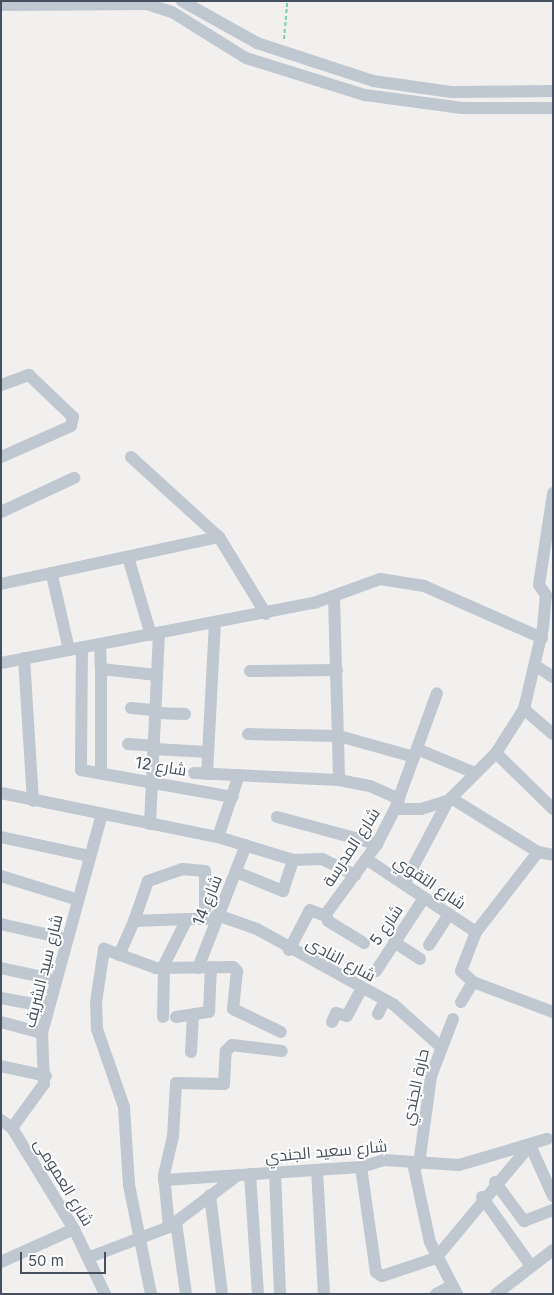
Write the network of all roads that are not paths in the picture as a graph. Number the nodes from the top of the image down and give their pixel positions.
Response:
1 (182, 1) edge
2 (1, 5) edge
3 (553, 91) edge
4 (553, 108) edge
5 (1, 385) edge
6 (1, 457) edge
7 (131, 457) dead end
8 (74, 478) dead end
9 (553, 493) edge
10 (1, 512) edge
11 (219, 537) junction
12 (128, 557) junction
13 (52, 574) junction
14 (1, 584) edge
15 (549, 593) edge
16 (334, 597) junction
17 (266, 614) junction
18 (215, 624) junction
19 (155, 634) junction
20 (542, 638) junction
21 (100, 644) junction
22 (82, 647) junction
23 (69, 650) junction
24 (24, 658) junction
25 (1, 663) edge
26 (536, 666) junction
27 (101, 669) junction
28 (337, 670) junction
29 (250, 671) dead end
30 (158, 675) junction
31 (553, 677) edge
32 (438, 693) dead end
33 (131, 708) dead end
34 (524, 709) junction
35 (156, 711) junction
36 (185, 714) dead end
37 (248, 734) dead end
38 (553, 734) edge
39 (339, 736) junction
40 (128, 744) dead end
41 (154, 747) junction
42 (208, 752) junction
43 (416, 753) junction
44 (496, 753) junction
45 (194, 773) dead end
46 (475, 773) junction
47 (101, 774) junction
48 (207, 774) junction
49 (239, 775) junction
50 (339, 780) junction
51 (152, 781) junction
52 (1, 793) edge
53 (233, 797) junction
54 (450, 799) junction
55 (33, 801) junction
56 (397, 804) junction
57 (553, 809) edge
58 (102, 814) junction
59 (277, 817) dead end
60 (150, 824) junction
61 (1, 837) edge
62 (218, 837) junction
63 (377, 844) junction
64 (246, 845) junction
65 (538, 852) junction
66 (553, 855) edge
67 (90, 856) junction
68 (366, 859) junction
69 (294, 860) junction
70 (236, 872) junction
71 (355, 875) junction
72 (1, 876) edge
73 (404, 884) junction
74 (424, 898) junction
75 (78, 900) junction
76 (449, 914) junction
77 (217, 915) junction
78 (326, 916) junction
79 (187, 919) junction
80 (134, 921) junction
81 (1, 924) edge
82 (476, 932) junction
83 (67, 938) junction
84 (394, 942) junction
85 (364, 943) dead end
86 (428, 945) dead end
87 (289, 950) junction
88 (119, 955) junction
89 (420, 959) dead end
90 (204, 967) junction
91 (1, 968) edge
92 (163, 969) junction
93 (376, 971) dead end
94 (56, 980) junction
95 (473, 982) junction
96 (362, 988) junction
97 (1, 998) edge
98 (385, 1000) junction
99 (461, 1002) dead end
100 (48, 1007) junction
101 (553, 1012) edge
102 (378, 1014) dead end
103 (193, 1015) junction
104 (453, 1019) dead end
105 (1, 1022) edge
106 (332, 1022) dead end
107 (281, 1032) dead end
108 (42, 1033) junction
109 (440, 1046) junction
110 (282, 1051) dead end
111 (191, 1052) dead end
112 (1, 1066) edge
113 (46, 1076) junction
114 (1, 1120) edge
115 (12, 1128) junction
116 (551, 1137) edge
117 (530, 1145) junction
118 (416, 1164) junction
119 (361, 1167) junction
120 (317, 1170) junction
121 (275, 1173) junction
122 (244, 1175) junction
123 (164, 1180) junction
124 (494, 1182) junction
125 (210, 1195) junction
126 (553, 1196) edge
127 (482, 1197) junction
128 (553, 1210) edge
129 (172, 1224) junction
130 (74, 1229) junction
131 (141, 1239) junction
132 (553, 1250) edge
133 (90, 1257) junction
134 (436, 1258) junction
135 (1, 1262) edge
136 (531, 1266) junction
137 (454, 1290) edge
138 (105, 1294) edge
139 (151, 1294) edge
140 (186, 1294) edge
141 (222, 1294) edge
142 (258, 1294) edge
143 (280, 1294) edge
144 (324, 1294) edge
145 (436, 1294) edge
146 (496, 1294) edge

1 - 3 street
2 - 4 street
5 - 6 street
7 - 11 street
8 - 10 street
9 - 15 street
11 - 12 street
11 - 17 street
12 - 13 street
12 - 19 street
13 - 14 street
13 - 23 street
15 - 20 street
16 - 17 street
16 - 20 street
16 - 28 street
17 - 18 street
18 - 19 street
18 - 42 street
19 - 21 street
19 - 30 street
20 - 26 street
21 - 22 street
21 - 27 street
22 - 23 street
22 - 47 street, شارع 12
23 - 24 street
24 - 25 street
24 - 55 street
26 - 31 street
26 - 34 street
27 - 30 street
27 - 47 street
28 - 29 street
28 - 39 street
30 - 35 street
32 - 43 street, شارع المدرسة
33 - 35 street
34 - 38 street
34 - 44 street
35 - 36 street
35 - 41 street
37 - 39 street
39 - 43 street
39 - 50 street
40 - 41 street
41 - 42 street
41 - 51 street
42 - 48 street
43 - 46 street
43 - 56 street, شارع المدرسة
44 - 46 street
44 - 57 street
45 - 48 street
46 - 54 street
47 - 51 street, شارع 12
48 - 49 street
49 - 50 street
49 - 53 street
50 - 56 street
51 - 53 street, شارع 12
51 - 60 street
52 - 55 street
53 - 62 street
54 - 56 street
54 - 65 street
54 - 73 street
55 - 58 street
56 - 63 street, شارع المدرسة
58 - 60 street
58 - 67 street, شارع سيد الشريف
59 - 63 street
60 - 62 street
61 - 67 street
62 - 64 street
63 - 68 street, شارع المدرسة
64 - 69 street
64 - 70 street, شارع 14
65 - 66 street
65 - 82 street
67 - 75 street, شارع سيد الشريف
68 - 71 street, شارع المدرسة
68 - 73 street, شارع التقوي
69 - 70 street
69 - 71 street
70 - 77 street, شارع 14
71 - 78 street, شارع المدرسة
72 - 75 street
73 - 74 street, شارع التقوي
74 - 76 street, شارع التقوي
74 - 84 street, شارع 5
75 - 83 street, شارع سيد الشريف
76 - 82 street, شارع التقوي
76 - 86 street
77 - 87 street, شارع النادى
77 - 90 street, شارع 14
78 - 85 street
78 - 87 street
79 - 80 street
79 - 80 street
79 - 92 street
80 - 88 street
81 - 83 street
82 - 95 street
83 - 94 street, شارع سيد الشريف
84 - 89 street
84 - 93 street, شارع 5
87 - 96 street, شارع النادى
88 - 92 street
88 - 131 street
90 - 92 street
90 - 103 street, شارع 14
90 - 107 street
91 - 94 street
92 - 103 street
94 - 100 street, شارع سيد الشريف
95 - 99 street
95 - 101 street
96 - 98 street, شارع النادى
96 - 106 street
97 - 100 street
98 - 102 street
98 - 109 street, شارع النادى
100 - 108 street, شارع سيد الشريف
103 - 111 street
104 - 109 street, حارة الجندي
105 - 108 street
108 - 113 street, شارع سيد الشريف
109 - 118 street, حارة الجندي
110 - 123 street
112 - 113 street
113 - 115 street
114 - 115 street, شارع العمومى
115 - 130 street, شارع العمومى
116 - 117 street, شارع سعيد الجندي
117 - 118 street, شارع سعيد الجندي
117 - 124 street
117 - 126 street
118 - 119 street, شارع سعيد الجندي
118 - 134 street, حارة الجندي
119 - 120 street, شارع سعيد الجندي
119 - 134 street
120 - 121 street, شارع سعيد الجندي
120 - 144 street
121 - 122 street, شارع سعيد الجندي
121 - 143 street
122 - 123 street, شارع سعيد الجندي
122 - 125 street
122 - 142 street
123 - 129 street
124 - 127 street
124 - 128 street
125 - 129 street
125 - 141 street
127 - 134 street
127 - 136 street
129 - 131 street
129 - 140 street
130 - 133 street, شارع العمومى
130 - 135 street
131 - 133 street
131 - 139 street
132 - 136 street
133 - 138 street, شارع العمومى
134 - 137 street, حارة الجندي
136 - 146 street
137 - 145 street

